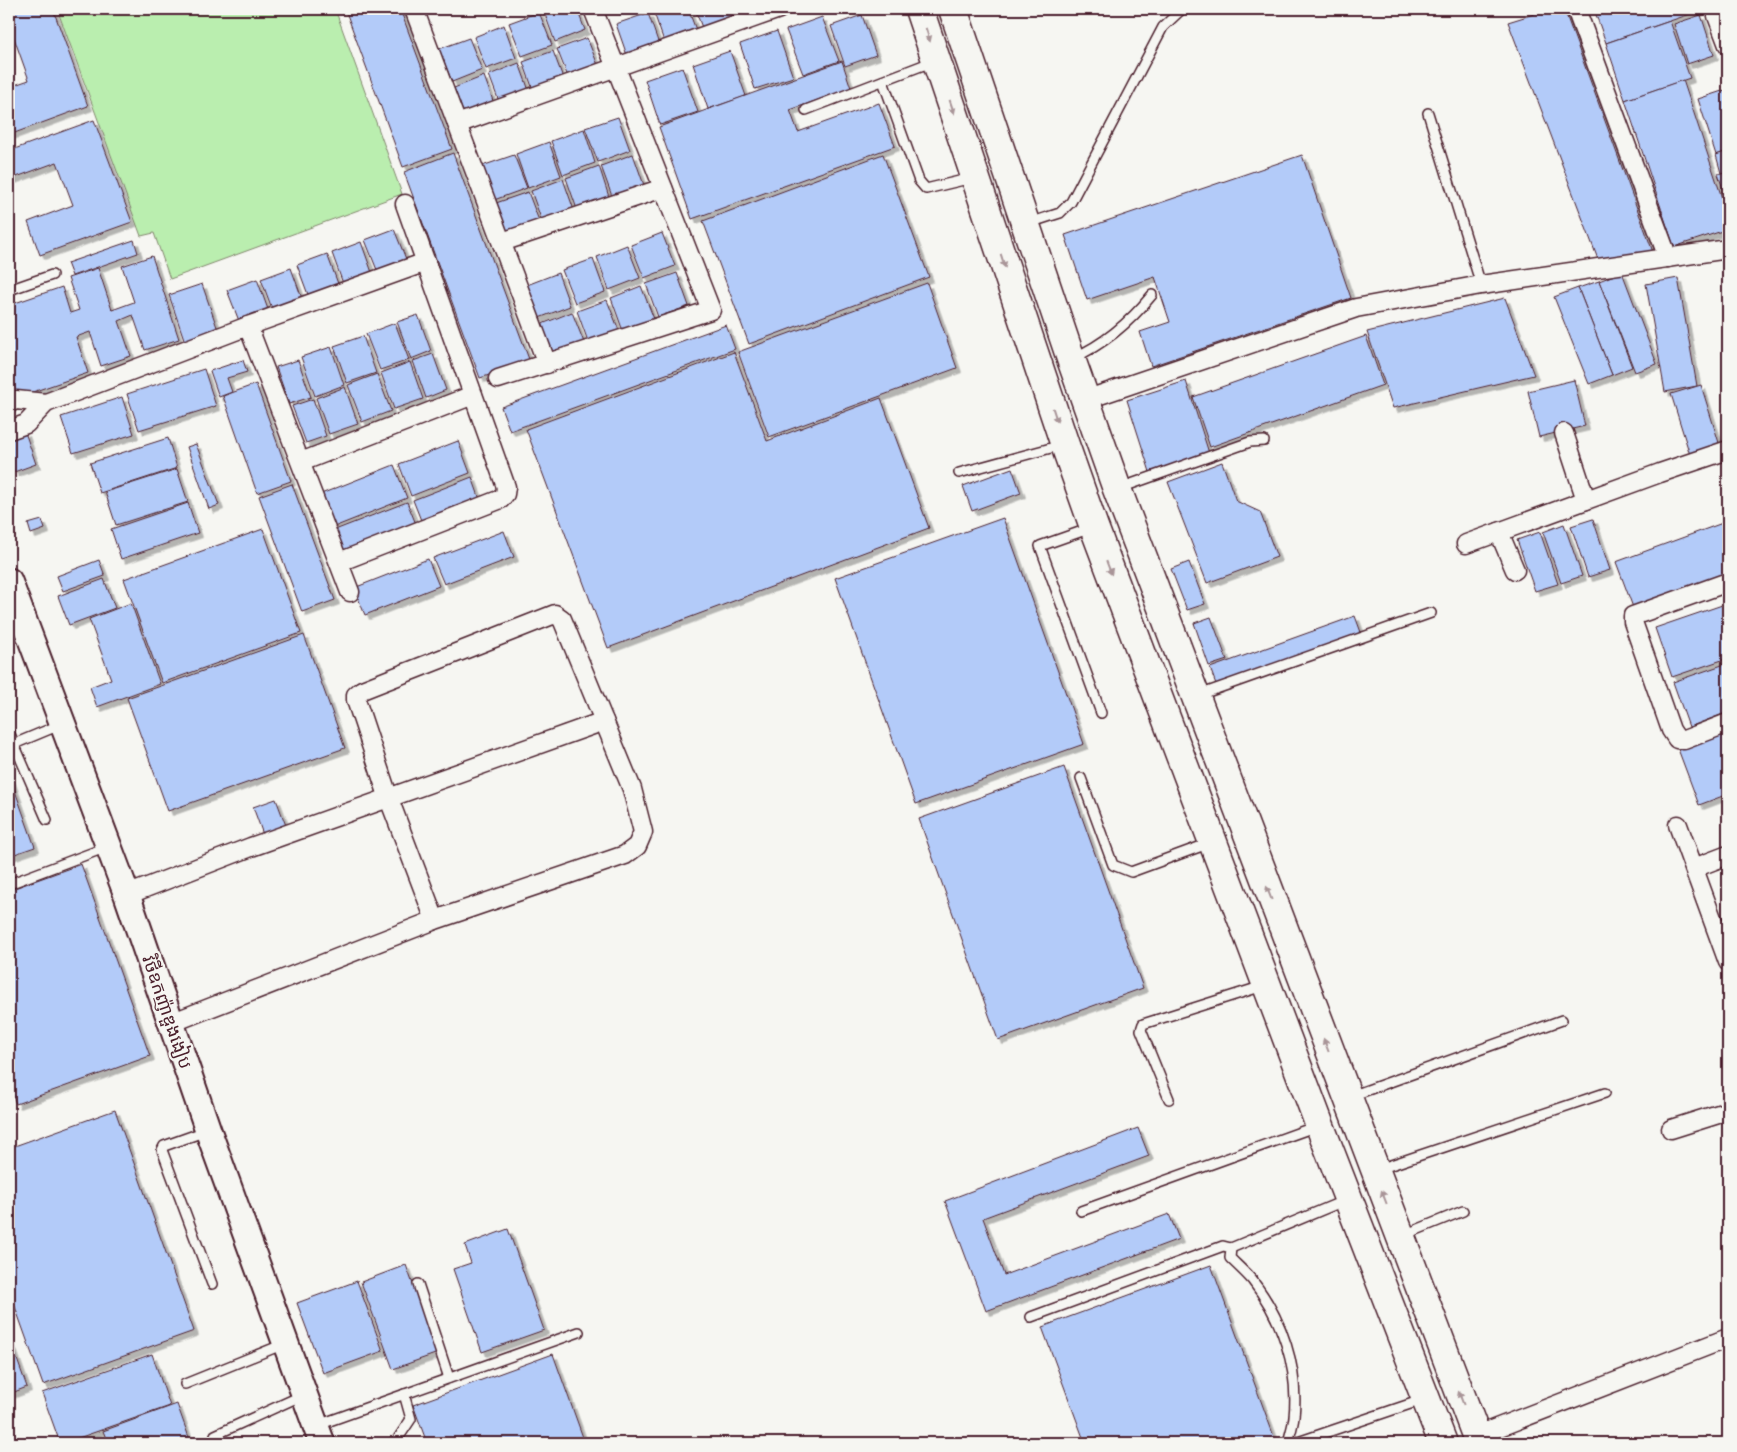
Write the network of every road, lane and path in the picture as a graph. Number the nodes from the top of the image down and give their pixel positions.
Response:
1 (414, 9) edge
2 (593, 9) edge
3 (779, 9) edge
4 (919, 9) edge
5 (953, 9) edge
6 (1182, 9) edge
7 (1576, 9) edge
8 (1717, 16) dead end
9 (1728, 45) edge
10 (936, 60) junction
11 (616, 67) junction
12 (883, 81) junction
13 (806, 110) dead end
14 (1428, 113) dead end
15 (458, 124) junction
16 (976, 177) junction
17 (663, 188) junction
18 (405, 204) dead end
19 (1025, 225) junction
20 (502, 242) junction
21 (1728, 249) edge
22 (1668, 258) junction
23 (426, 262) junction
24 (52, 275) dead end
25 (1481, 285) junction
26 (9, 290) edge
27 (1152, 295) dead end
28 (248, 326) junction
29 (1070, 359) junction
30 (547, 364) junction
31 (498, 379) dead end
32 (473, 395) junction
33 (1085, 400) junction
34 (9, 403) edge
35 (46, 403) junction
36 (9, 430) edge
37 (1564, 433) dead end
38 (1264, 442) dead end
39 (1065, 445) junction
40 (1728, 450) edge
41 (301, 462) junction
42 (959, 473) dead end
43 (1117, 489) junction
44 (1586, 500) junction
45 (1094, 527) junction
46 (1499, 532) junction
47 (1466, 544) dead end
48 (339, 562) junction
49 (1515, 570) dead end
50 (9, 582) edge
51 (1728, 582) edge
52 (350, 592) dead end
53 (1431, 613) dead end
54 (1194, 697) junction
55 (1101, 712) dead end
56 (604, 721) junction
57 (62, 724) junction
58 (1728, 724) edge
59 (9, 732) edge
60 (14, 744) junction
61 (1081, 778) dead end
62 (389, 799) junction
63 (47, 820) dead end
64 (1678, 825) dead end
65 (1213, 842) junction
66 (108, 846) junction
67 (1728, 855) edge
68 (1694, 868) junction
69 (9, 884) edge
70 (127, 895) junction
71 (435, 920) junction
72 (1728, 962) edge
73 (1267, 985) junction
74 (1562, 1020) dead end
75 (171, 1023) junction
76 (1605, 1093) dead end
77 (1346, 1098) junction
78 (1169, 1099) dead end
79 (1728, 1111) edge
80 (1320, 1126) junction
81 (1672, 1129) dead end
82 (208, 1130) junction
83 (1374, 1170) junction
84 (1348, 1199) junction
85 (1081, 1211) dead end
86 (1463, 1211) dead end
87 (1399, 1237) junction
88 (1231, 1248) junction
89 (212, 1284) dead end
90 (418, 1284) dead end
91 (1031, 1317) dead end
92 (579, 1332) dead end
93 (1728, 1338) edge
94 (286, 1343) junction
95 (449, 1378) junction
96 (185, 1384) dead end
97 (304, 1394) junction
98 (404, 1394) junction
99 (1426, 1398) junction
100 (215, 1435) dead end
101 (319, 1435) edge
102 (1477, 1439) edge
103 (395, 1443) edge
104 (1288, 1443) edge
105 (1295, 1443) edge
106 (1443, 1443) edge

1 - 15 street
2 - 11 street
3 - 11 street
4 -> 10 main road
5 - 19 main road
6 - 19 lane
7 - 22 street
8 - 9 street
10 - 12 lane
10 -> 16 main road
11 - 15 street
11 - 17 street
12 - 13 lane
12 - 16 lane
14 - 25 lane
15 - 20 street
16 -> 39 main road
17 - 20 street
17 - 30 street
18 - 23 street
19 - 29 main road
20 - 30 street
21 - 22 street
22 - 25 street
23 - 28 street
23 - 32 street
24 - 26 lane
25 - 33 street
27 - 29 lane
28 - 35 street
28 - 41 street
29 - 33 main road
30 - 31 street
32 - 41 street
32 - 48 street
33 - 43 main road
34 - 35 street
35 - 36 street
37 - 44 street
38 - 43 lane
39 - 42 lane
39 - 45 main road
40 - 44 street
41 - 48 street
43 - 54 main road
44 - 46 street
45 - 55 lane
45 -> 65 main road
46 - 47 street
46 - 49 street
48 - 52 street
50 - 57 street, វិថីឧកញ៉ាឌួងងៀប
51 - 58 street
53 - 54 lane
77 -> 54 main road
56 - 62 street
56 - 62 street
56 - 71 street
57 - 60 lane
57 - 66 street, វិថីឧកញ៉ាឌួងងៀប
59 - 60 lane
60 - 63 lane
61 - 65 lane
62 - 70 street
62 - 71 street
64 - 68 street
65 - 73 main road
66 - 69 lane
66 - 70 street, វិថីឧកញ៉ាឌួងងៀប
67 - 68 street
68 - 72 street
70 - 75 street, វិថីឧកញ៉ាឌួងងៀប
71 - 75 street
73 - 78 lane
73 - 80 main road
74 - 77 lane
75 - 82 street, វិថីឧកញ៉ាឌួងងៀប
76 - 83 lane
77 - 83 main road
79 - 81 street
80 - 84 main road
80 - 85 lane
82 - 89 lane
82 - 94 street, វិថីឧកញ៉ាឌួងងៀប
87 -> 83 main road
84 - 88 lane
84 - 99 main road
86 - 87 lane
102 -> 87 main road
88 - 91 lane
88 - 104 lane
90 - 95 lane
92 - 95 lane
93 - 102 street
94 - 96 lane
94 - 97 street, វិថីឧកញ៉ាឌួងងៀប
95 - 98 lane
97 - 100 lane
97 - 101 street, វិថីឧកញ៉ាឌួងងៀប
98 - 101 lane
98 - 103 lane
99 - 105 lane
99 - 106 main road

